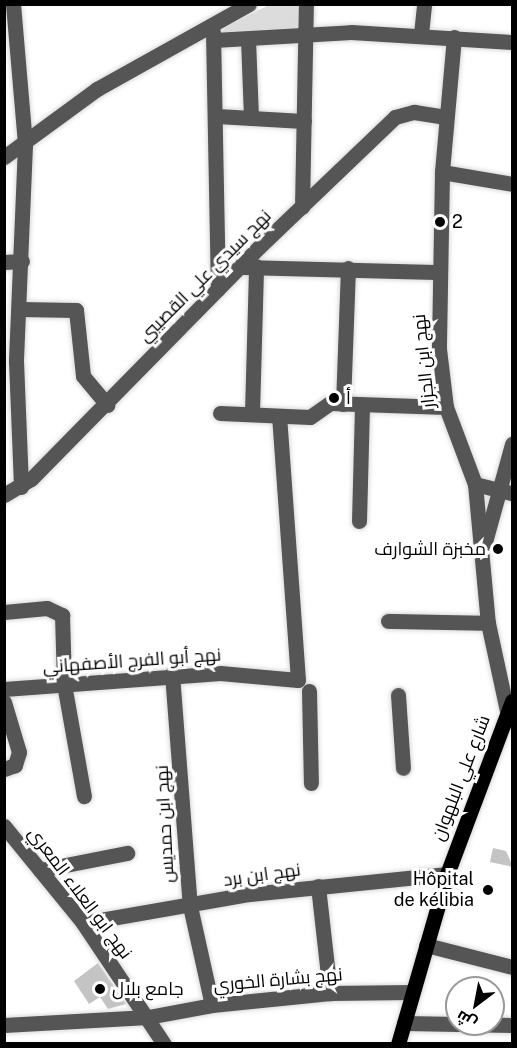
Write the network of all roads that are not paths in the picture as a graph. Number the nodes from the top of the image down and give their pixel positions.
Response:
1 (13, 4) edge
2 (249, 4) edge
3 (306, 4) edge
4 (424, 4) edge
5 (212, 23) junction
6 (303, 34) junction
7 (421, 34) junction
8 (454, 37) junction
9 (248, 39) junction
10 (214, 40) junction
11 (513, 42) edge
12 (11, 49) edge
13 (216, 116) junction
14 (446, 117) junction
15 (251, 118) junction
16 (304, 121) junction
17 (25, 145) junction
18 (4, 157) edge
19 (442, 172) junction
20 (513, 184) edge
21 (302, 207) junction
22 (22, 261) junction
23 (4, 262) edge
24 (248, 267) junction
25 (348, 268) junction
26 (437, 272) junction
27 (218, 289) junction
28 (20, 309) junction
29 (343, 404) junction
30 (107, 405) junction
31 (362, 406) junction
32 (446, 407) junction
33 (220, 413) dead end
34 (252, 413) junction
35 (279, 417) junction
36 (513, 444) edge
37 (475, 484) junction
38 (21, 487) junction
39 (508, 491) edge
40 (4, 495) edge
41 (359, 521) dead end
42 (484, 545) junction
43 (4, 612) edge
44 (388, 621) dead end
45 (488, 623) junction
46 (172, 675) junction
47 (64, 684) junction
48 (304, 685) junction
49 (4, 689) edge
50 (398, 695) dead end
51 (4, 702) edge
52 (509, 714) edge
53 (403, 768) dead end
54 (4, 769) edge
55 (311, 783) dead end
56 (84, 796) dead end
57 (4, 826) edge
58 (127, 853) dead end
59 (40, 870) junction
60 (447, 874) junction
61 (318, 886) junction
62 (190, 906) junction
63 (83, 923) junction
64 (426, 945) junction
65 (513, 967) edge
66 (412, 992) junction
67 (330, 993) junction
68 (212, 1005) junction
69 (148, 1017) junction
70 (404, 1023) junction
71 (4, 1025) edge
72 (513, 1025) edge
73 (164, 1044) edge
74 (398, 1044) edge

1 - 12 street
2 - 5 street
3 - 6 street
4 - 7 street
5 - 10 street
5 - 17 street
6 - 7 street
6 - 9 street
6 - 16 street
7 - 8 street
8 - 11 street
8 - 14 street, نهج ابن الجزار
9 - 10 street
9 - 15 street
10 - 13 street
12 - 17 street
13 - 15 street
13 - 27 street
14 - 19 street, نهج ابن الجزار
14 - 21 street, نهج سيدي علي القصيبي
15 - 16 street
16 - 21 street
17 - 18 street
17 - 22 street
19 - 20 street
19 - 26 street, نهج ابن الجزار
21 - 24 street, نهج سيدي علي القصيبي
22 - 23 street
22 - 28 street
24 - 25 street
24 - 27 street, نهج سيدي علي القصيبي
24 - 34 street
25 - 26 street
25 - 29 street
26 - 32 street, نهج ابن الجزار
27 - 30 street, نهج سيدي علي القصيبي
28 - 30 street
28 - 38 street
29 - 31 street
29 - 35 street
30 - 38 street, نهج سيدي علي القصيبي
31 - 32 street
31 - 41 street
32 - 37 street, نهج ابن الجزار
33 - 34 street
34 - 35 street
35 - 48 street
36 - 39 street
37 - 39 street
37 - 42 street, نهج ابن الجزار
38 - 40 street, نهج سيدي علي القصيبي
39 - 42 street
42 - 45 street, نهج ابن الجزار
43 - 47 street
44 - 45 street
45 - 52 street, نهج ابن الجزار
46 - 47 street, نهج أبو الفرج الأصفهاني
46 - 48 street, نهج أبو الفرج الأصفهاني
46 - 62 street, نهج ابن حمديس
47 - 49 street, نهج أبو الفرج الأصفهاني
47 - 56 street
48 - 55 street
50 - 53 street
51 - 54 street
52 - 60 main road, شارع علي البلهوان
57 - 59 street, نهج ابو العلاء المعري
58 - 59 street
59 - 63 street, نهج ابو العلاء المعري
60 - 61 street, نهج ابن برد
60 - 64 main road, شارع علي البلهوان
61 - 62 street, نهج ابن برد
61 - 67 street
62 - 63 street, نهج ابن برد
62 - 68 street, نهج ابن حمديس
63 - 69 street, نهج ابو العلاء المعري
64 - 65 street
64 - 66 main road, شارع علي البلهوان
66 - 67 street, نهج بشارة الخوري
66 - 70 main road, شارع علي البلهوان
67 - 68 street, نهج بشارة الخوري
68 - 69 street, نهج بشارة الخوري
69 - 71 street, نهج بشارة الخوري
69 - 73 street, نهج ابو العلاء المعري
70 - 72 street
70 - 74 main road, شارع علي البلهوان

